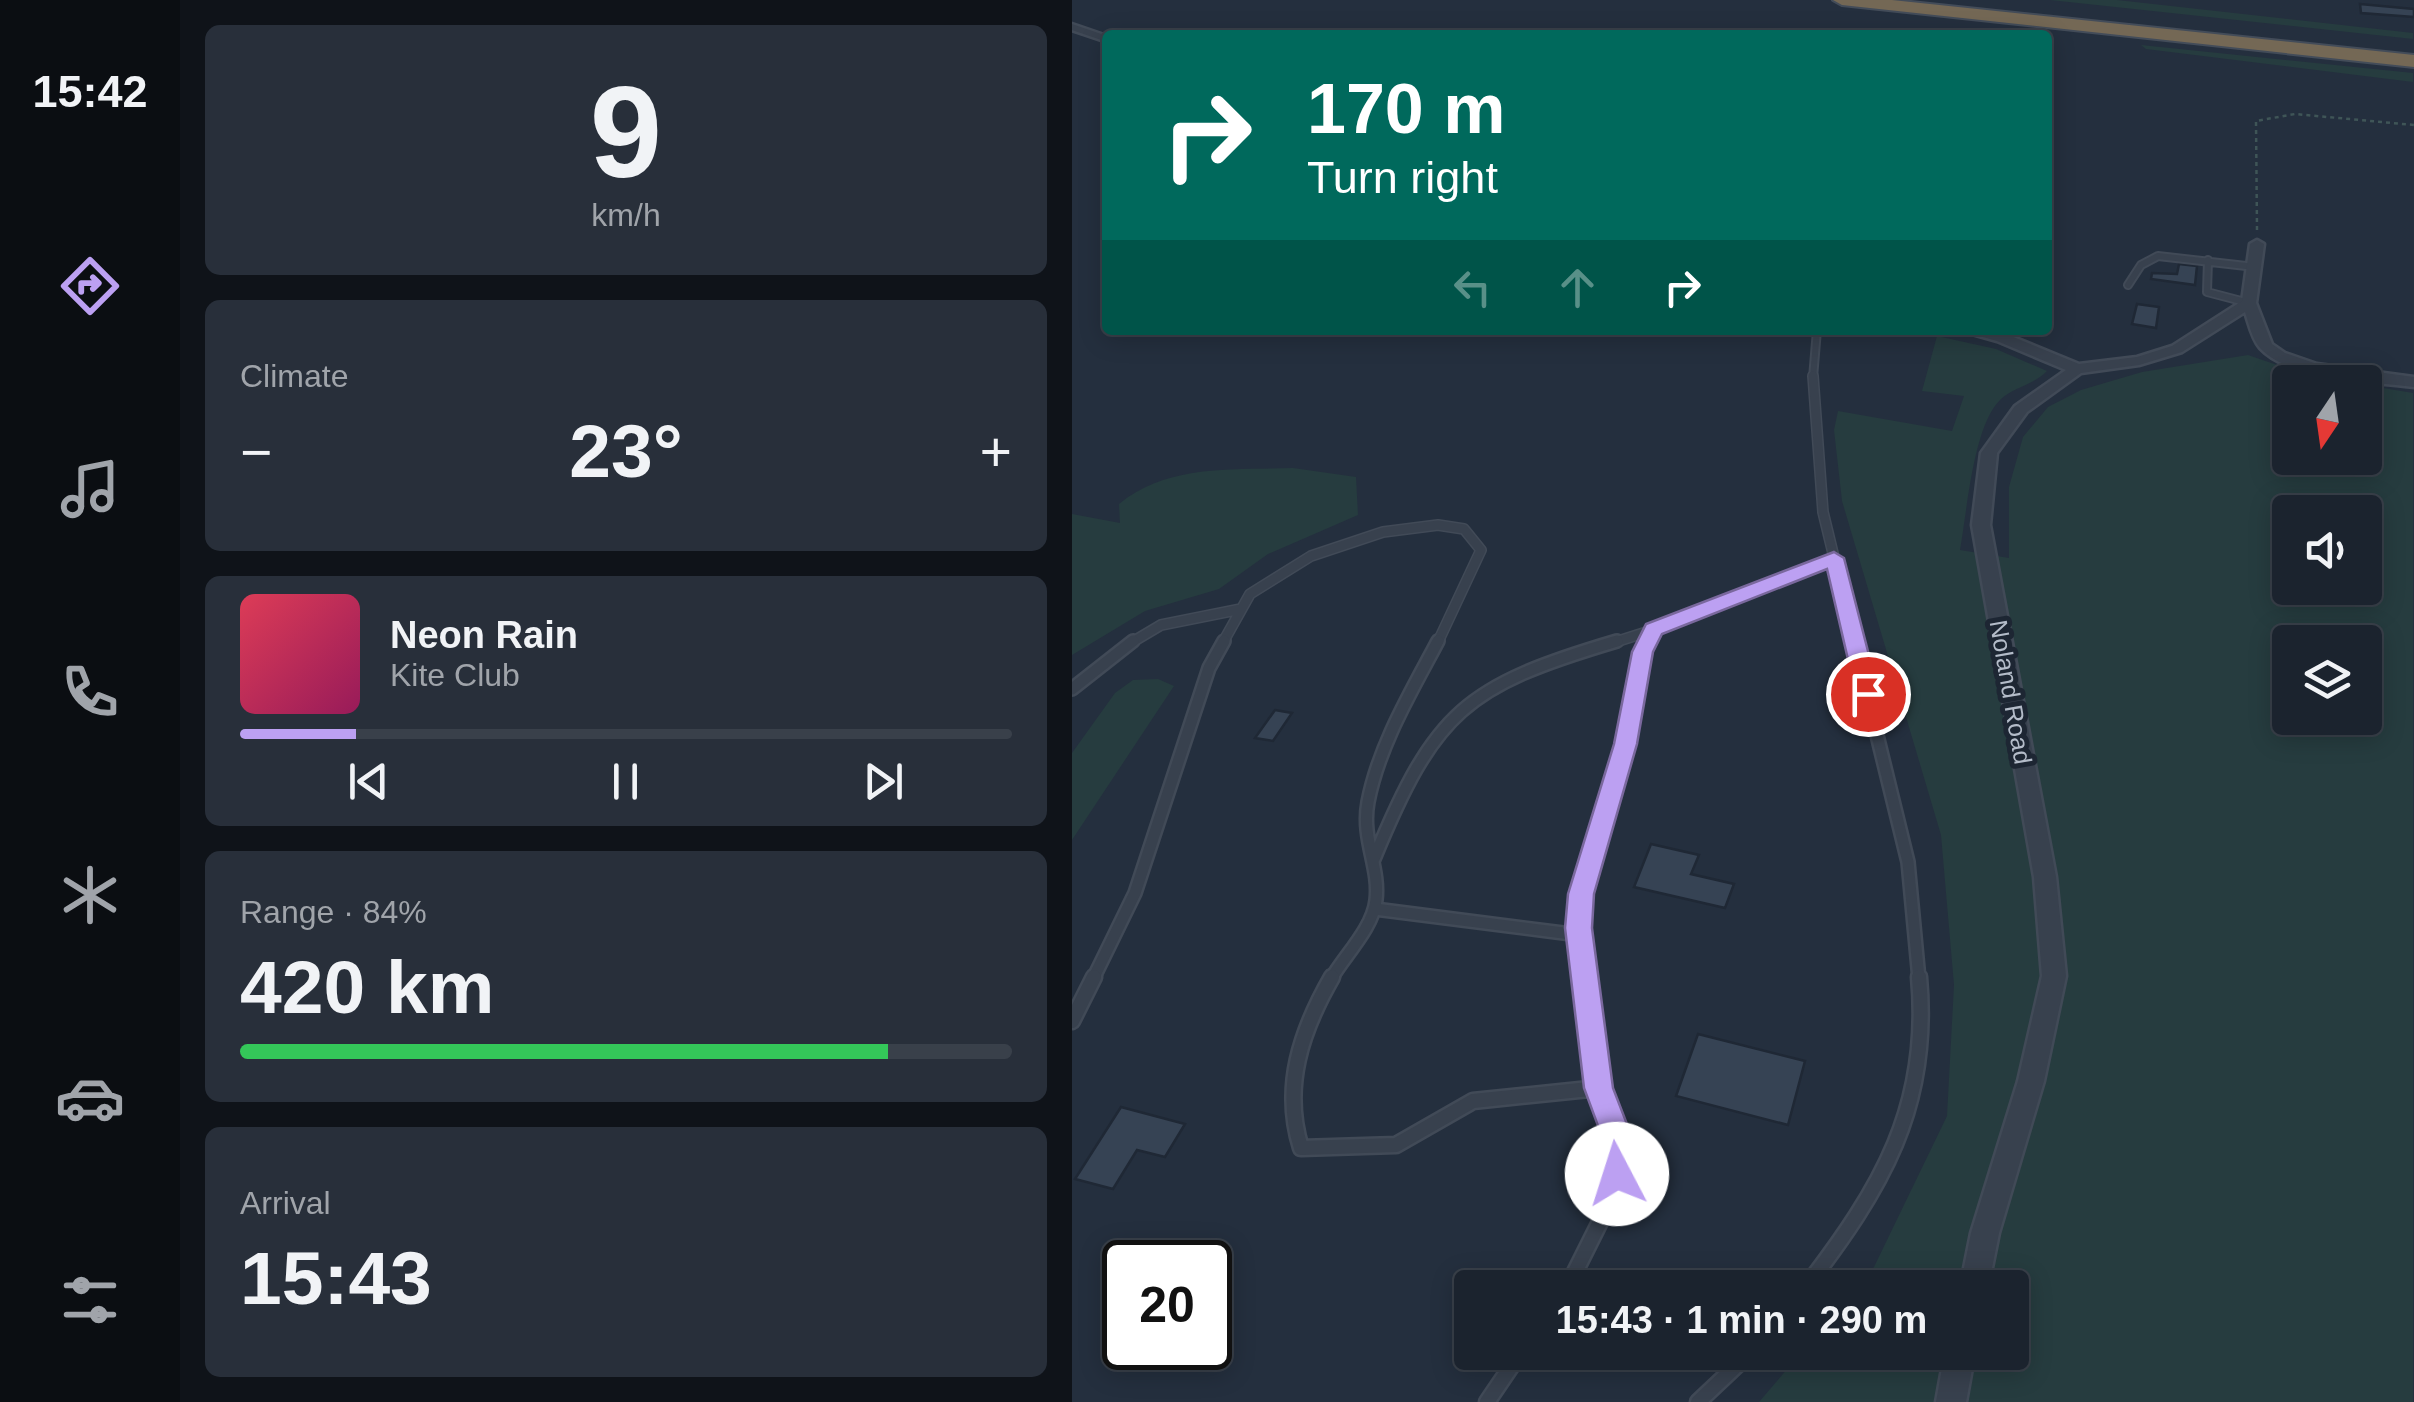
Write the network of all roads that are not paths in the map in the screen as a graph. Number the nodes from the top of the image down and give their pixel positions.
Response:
1 (1842, 0) edge
2 (1932, 0) edge
3 (2018, 0) edge
4 (1072, 27) edge
5 (1102, 37) edge
6 (2414, 48) edge
7 (2414, 61) edge
8 (2257, 244) road end
9 (2208, 260) junction
10 (2254, 267) junction
11 (2128, 286) dead end
12 (2248, 303) junction
13 (1818, 335) edge
14 (1990, 335) edge
15 (2077, 369) junction
16 (2414, 382) edge
17 (1834, 558) junction
18 (1241, 609) junction
19 (1653, 630) junction
20 (1072, 689) edge
21 (1373, 859) junction
22 (1375, 909) junction
23 (1580, 935) junction
24 (1072, 1021) edge
25 (1599, 1088) junction
26 (1576, 1270) edge
27 (1820, 1270) edge
28 (1978, 1270) edge
29 (1509, 1370) edge
30 (1732, 1370) edge
31 (1957, 1370) edge
32 (1487, 1402) edge
33 (1698, 1402) edge
34 (1951, 1402) edge

1 - 7 highway
2 - 6 highway
3 - 6 highway
4 - 5 street
8 - 10 street
9 - 10 lane
9 - 11 lane
9 - 12 lane
10 - 12 street
12 - 15 street, Noland Road
12 - 16 street
13 - 17 lane
14 - 15 street
15 - 28 street, Noland Road
17 - 19 lane
17 - 27 lane
18 - 20 lane
18 - 21 lane
18 - 24 lane
19 - 21 lane
19 - 23 lane
21 - 22 lane
22 - 23 lane
22 - 25 lane
23 - 25 lane
25 - 26 lane
29 - 32 lane
30 - 33 lane
31 - 34 street

